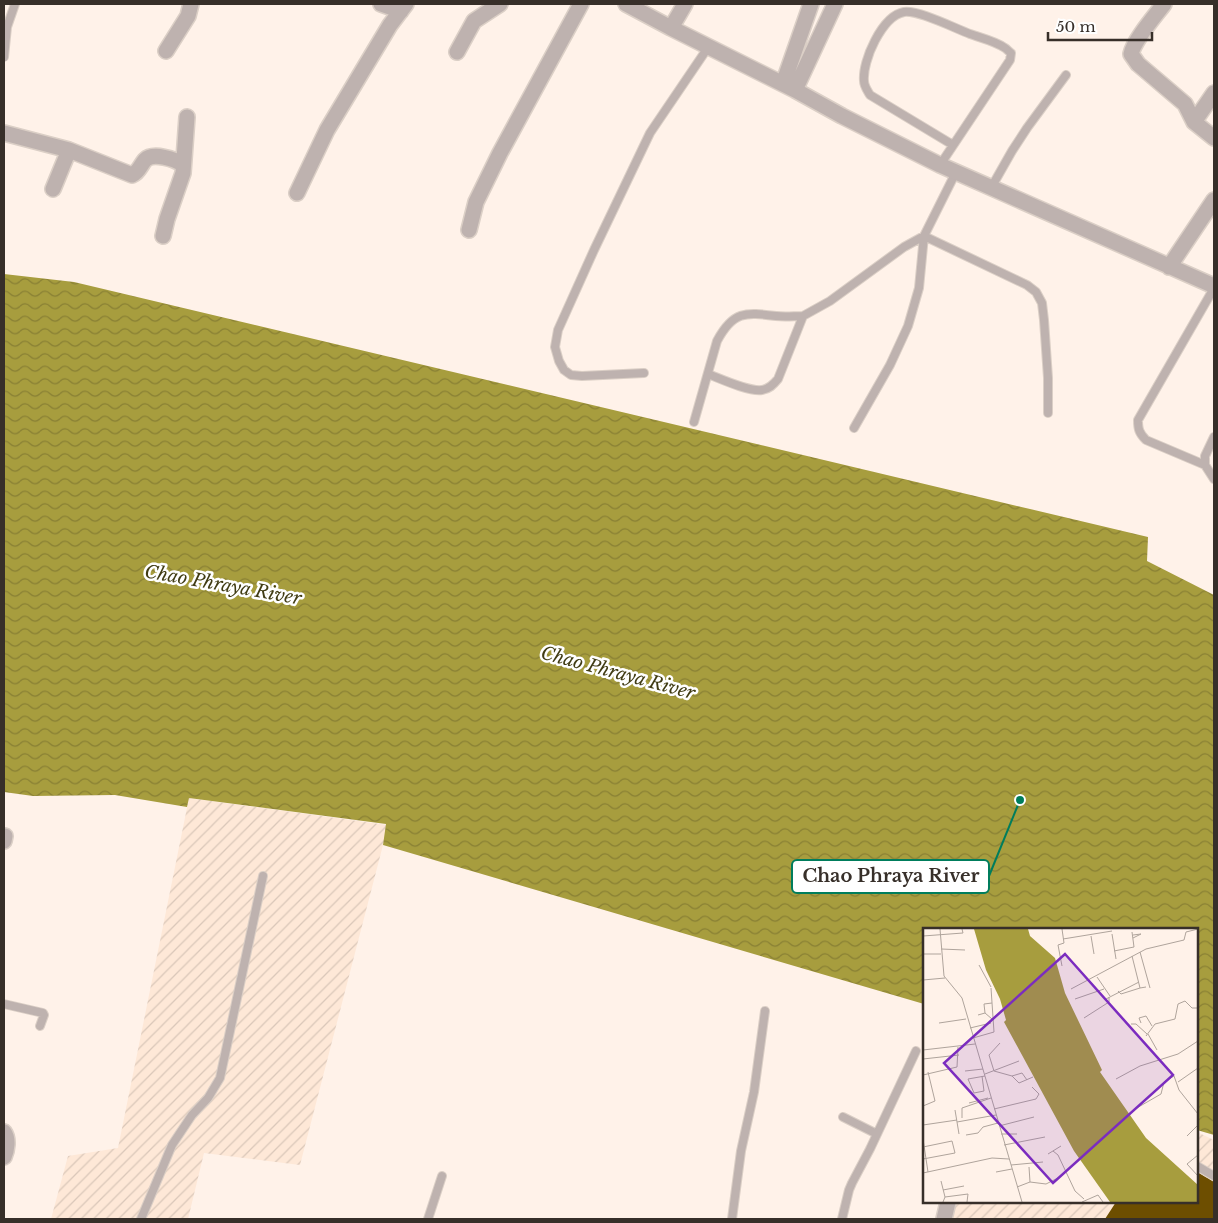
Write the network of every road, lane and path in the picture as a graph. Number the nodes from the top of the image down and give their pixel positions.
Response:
1 (15, 4) edge
2 (190, 4) edge
3 (381, 4) edge
4 (500, 4) edge
5 (581, 4) edge
6 (626, 4) edge
7 (685, 4) edge
8 (811, 4) edge
9 (834, 4) edge
10 (1164, 4) edge
11 (403, 7) edge
12 (671, 28) junction
13 (709, 46) junction
14 (166, 50) dead end
15 (457, 52) dead end
16 (4, 57) edge
17 (1066, 75) dead end
18 (789, 87) junction
19 (1214, 93) edge
20 (1184, 104) junction
21 (1209, 113) edge
22 (187, 117) dead end
23 (1194, 122) junction
24 (4, 134) edge
25 (1214, 138) edge
26 (953, 145) junction
27 (69, 150) junction
28 (183, 165) junction
29 (940, 165) junction
30 (956, 172) junction
31 (991, 188) junction
32 (53, 189) dead end
33 (297, 193) dead end
34 (1214, 200) edge
35 (469, 230) dead end
36 (163, 236) dead end
37 (924, 236) junction
38 (1169, 267) junction
39 (1214, 287) edge
40 (804, 316) junction
41 (644, 373) dead end
42 (708, 374) junction
43 (1048, 413) dead end
44 (694, 422) dead end
45 (854, 428) dead end
46 (1214, 437) edge
47 (1205, 465) junction
48 (1214, 480) edge
49 (263, 876) dead end
50 (4, 1004) edge
51 (765, 1011) dead end
52 (40, 1026) dead end
53 (916, 1051) dead end
54 (843, 1117) dead end
55 (4, 1132) edge
56 (877, 1134) junction
57 (4, 1158) edge
58 (1198, 1167) edge
59 (442, 1176) dead end
60 (1214, 1176) edge
61 (948, 1203) edge
62 (141, 1219) edge
63 (428, 1219) edge
64 (732, 1219) edge
65 (842, 1219) edge
66 (944, 1219) edge

1 - 16 lane
2 - 14 street
3 - 11 street
4 - 15 street
5 - 35 street
6 - 12 street
7 - 12 street
8 - 18 street
9 - 18 street
10 - 20 street
11 - 33 street
12 - 13 street
13 - 18 street
13 - 41 lane
17 - 31 lane
18 - 29 street
19 - 21 street
20 - 21 street
20 - 23 street
21 - 23 street
22 - 28 street
23 - 25 street
24 - 27 street
26 - 26 lane
26 - 29 lane
27 - 28 street
27 - 32 street
28 - 36 street
29 - 30 street
30 - 31 street
30 - 37 lane
31 - 38 street
34 - 38 street
37 - 40 lane
37 - 43 lane
37 - 45 lane
38 - 39 street
39 - 47 lane
40 - 42 lane
40 - 42 lane
42 - 44 lane
46 - 47 lane
47 - 48 lane
49 - 62 lane
50 - 52 lane
51 - 64 lane
53 - 56 lane
54 - 56 lane
55 - 57 street
56 - 65 lane
58 - 60 lane
59 - 63 lane
61 - 66 street

